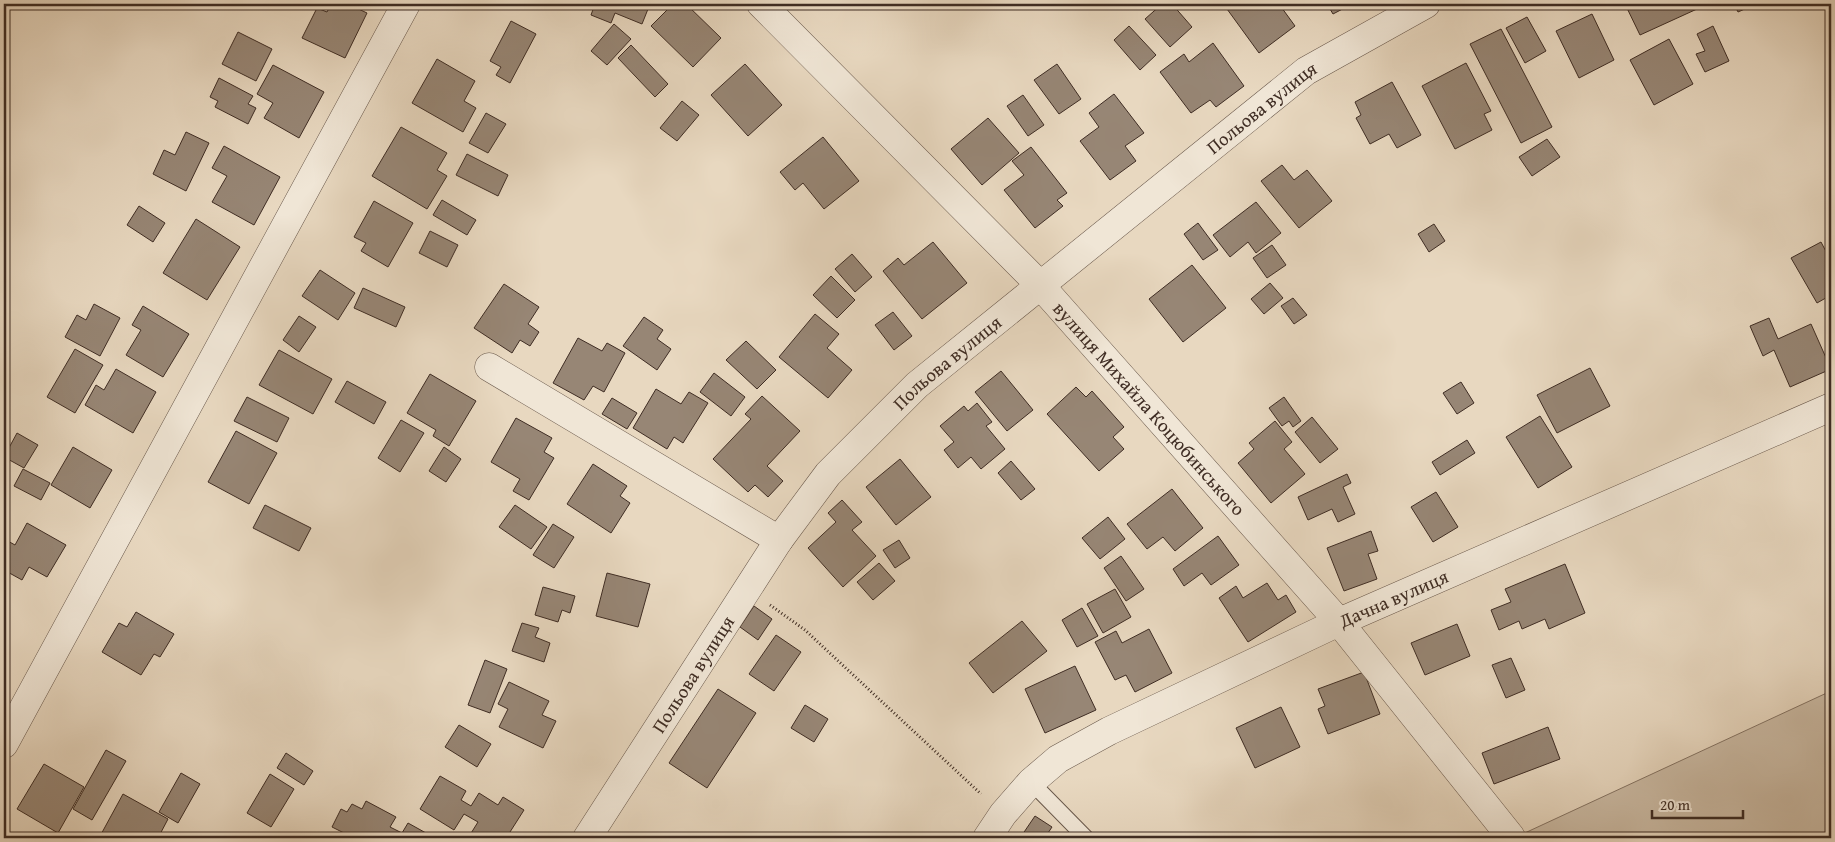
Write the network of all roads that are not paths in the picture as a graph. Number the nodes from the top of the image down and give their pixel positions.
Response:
1 (406, 4) edge
2 (761, 4) edge
3 (1426, 4) edge
4 (1040, 284) junction
5 (489, 367) dead end
6 (1831, 408) edge
7 (779, 540) junction
8 (1338, 622) junction
9 (4, 744) edge
10 (1031, 782) junction
11 (1511, 837) dead end
12 (587, 838) edge
13 (987, 838) edge
14 (1086, 838) edge

1 - 9 street
2 - 4 street, вулиця Михайла Коцюбинського
3 - 4 street, Польова вулиця
4 - 7 street, Польова вулиця
4 - 8 street, вулиця Михайла Коцюбинського
5 - 7 street
6 - 8 street, Дачна вулиця
7 - 12 street, Польова вулиця
8 - 10 street, Дачна вулиця
8 - 11 street, вулиця Михайла Коцюбинського
10 - 13 street, Дачна вулиця
10 - 14 lane

